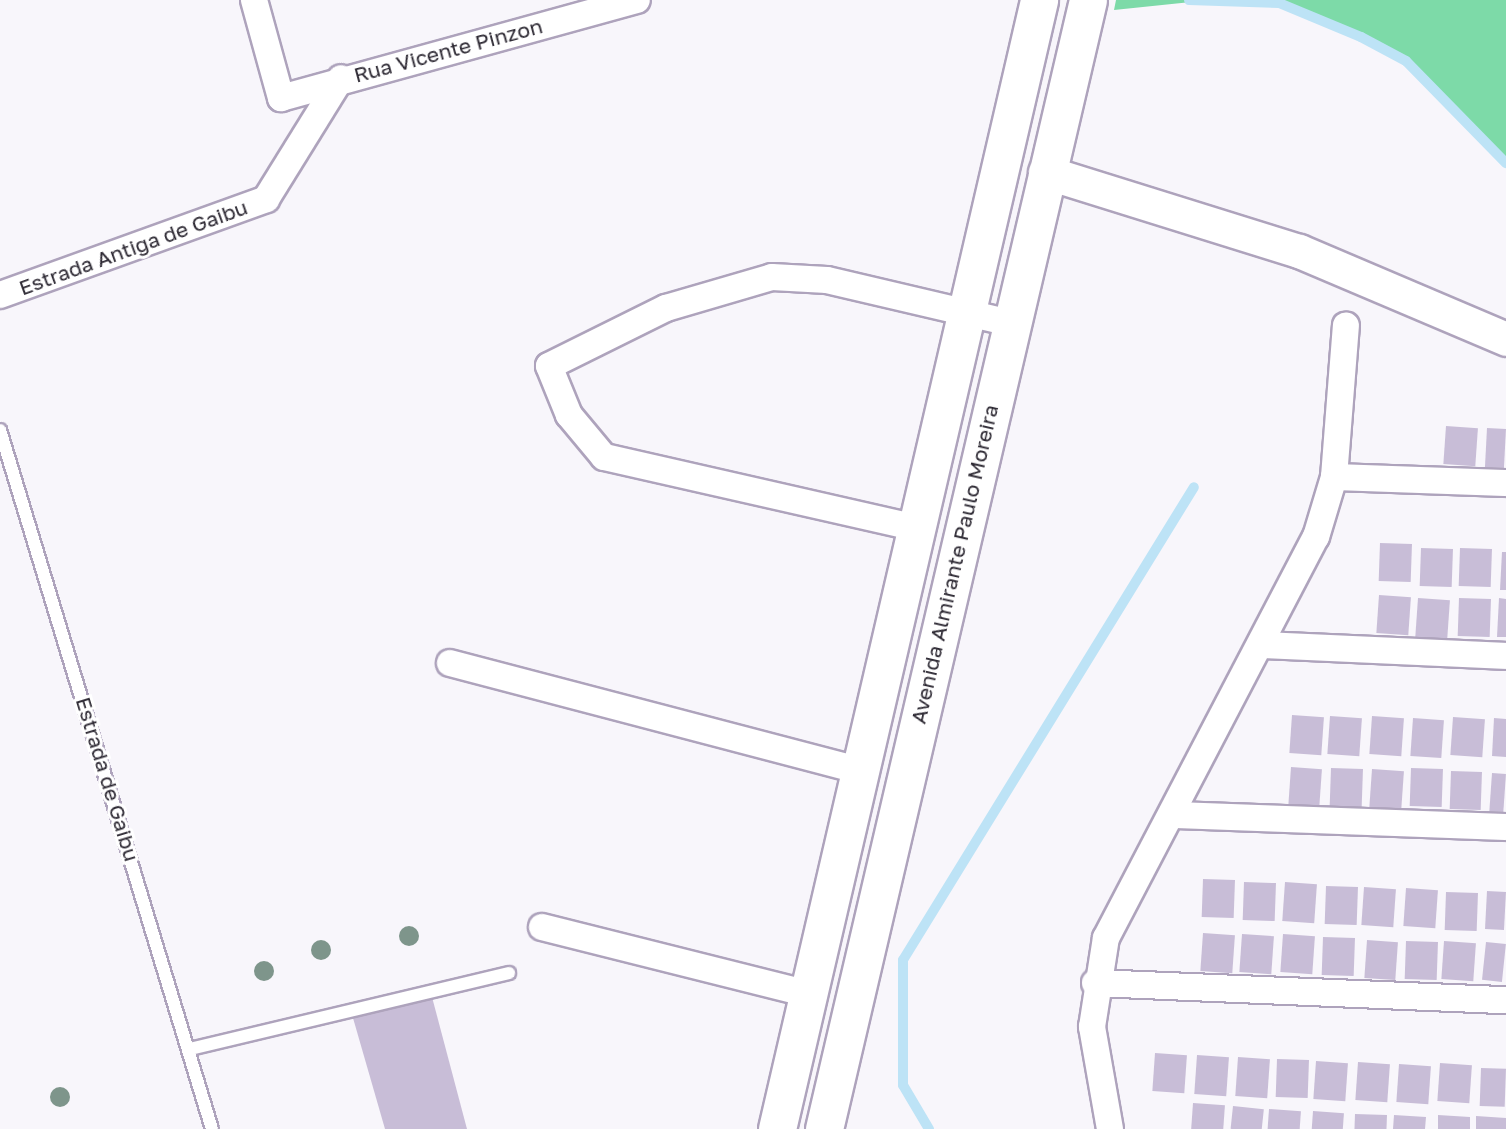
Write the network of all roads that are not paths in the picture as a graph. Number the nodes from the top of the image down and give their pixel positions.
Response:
1 (254, 0) edge
2 (637, 0) edge
3 (1039, 0) edge
4 (1088, 0) edge
5 (341, 78) junction
6 (1045, 172) junction
7 (0, 295) edge
8 (967, 311) junction
9 (1011, 323) junction
10 (1346, 325) dead end
11 (1506, 339) edge
12 (0, 430) edge
13 (1334, 477) junction
14 (1506, 483) edge
15 (917, 528) junction
16 (1265, 645) junction
17 (1506, 656) edge
18 (450, 663) dead end
19 (861, 771) junction
20 (1175, 815) junction
21 (1506, 827) edge
22 (542, 927) dead end
23 (509, 973) dead end
24 (1095, 983) junction
25 (808, 994) junction
26 (1506, 1000) edge
27 (190, 1049) junction
28 (212, 1129) edge
29 (777, 1129) edge
30 (824, 1129) edge
31 (1110, 1129) edge

1 - 5 street, Rua Vicente Pinzon
2 - 5 street, Rua Vicente Pinzon
3 - 8 main road, Avenida Almirante Paulo Moreira
4 - 6 main road, Avenida Almirante Paulo Moreira
5 - 7 street, Estrada Antiga de Gaibu
6 - 9 main road, Avenida Almirante Paulo Moreira
6 - 11 street
8 - 9 street
8 - 15 main road, Avenida Almirante Paulo Moreira
8 - 15 street
9 - 30 main road, Avenida Almirante Paulo Moreira
10 - 13 street
12 - 27 lane, Estrada de Gaibu
13 - 14 street
13 - 16 street
15 - 19 main road, Avenida Almirante Paulo Moreira
16 - 17 street
16 - 20 street
18 - 19 street
19 - 25 main road, Avenida Almirante Paulo Moreira
20 - 21 street
20 - 24 street
22 - 25 street
23 - 27 lane
24 - 26 street
24 - 31 street
25 - 29 main road, Avenida Almirante Paulo Moreira
27 - 28 lane, Estrada de Gaibu

